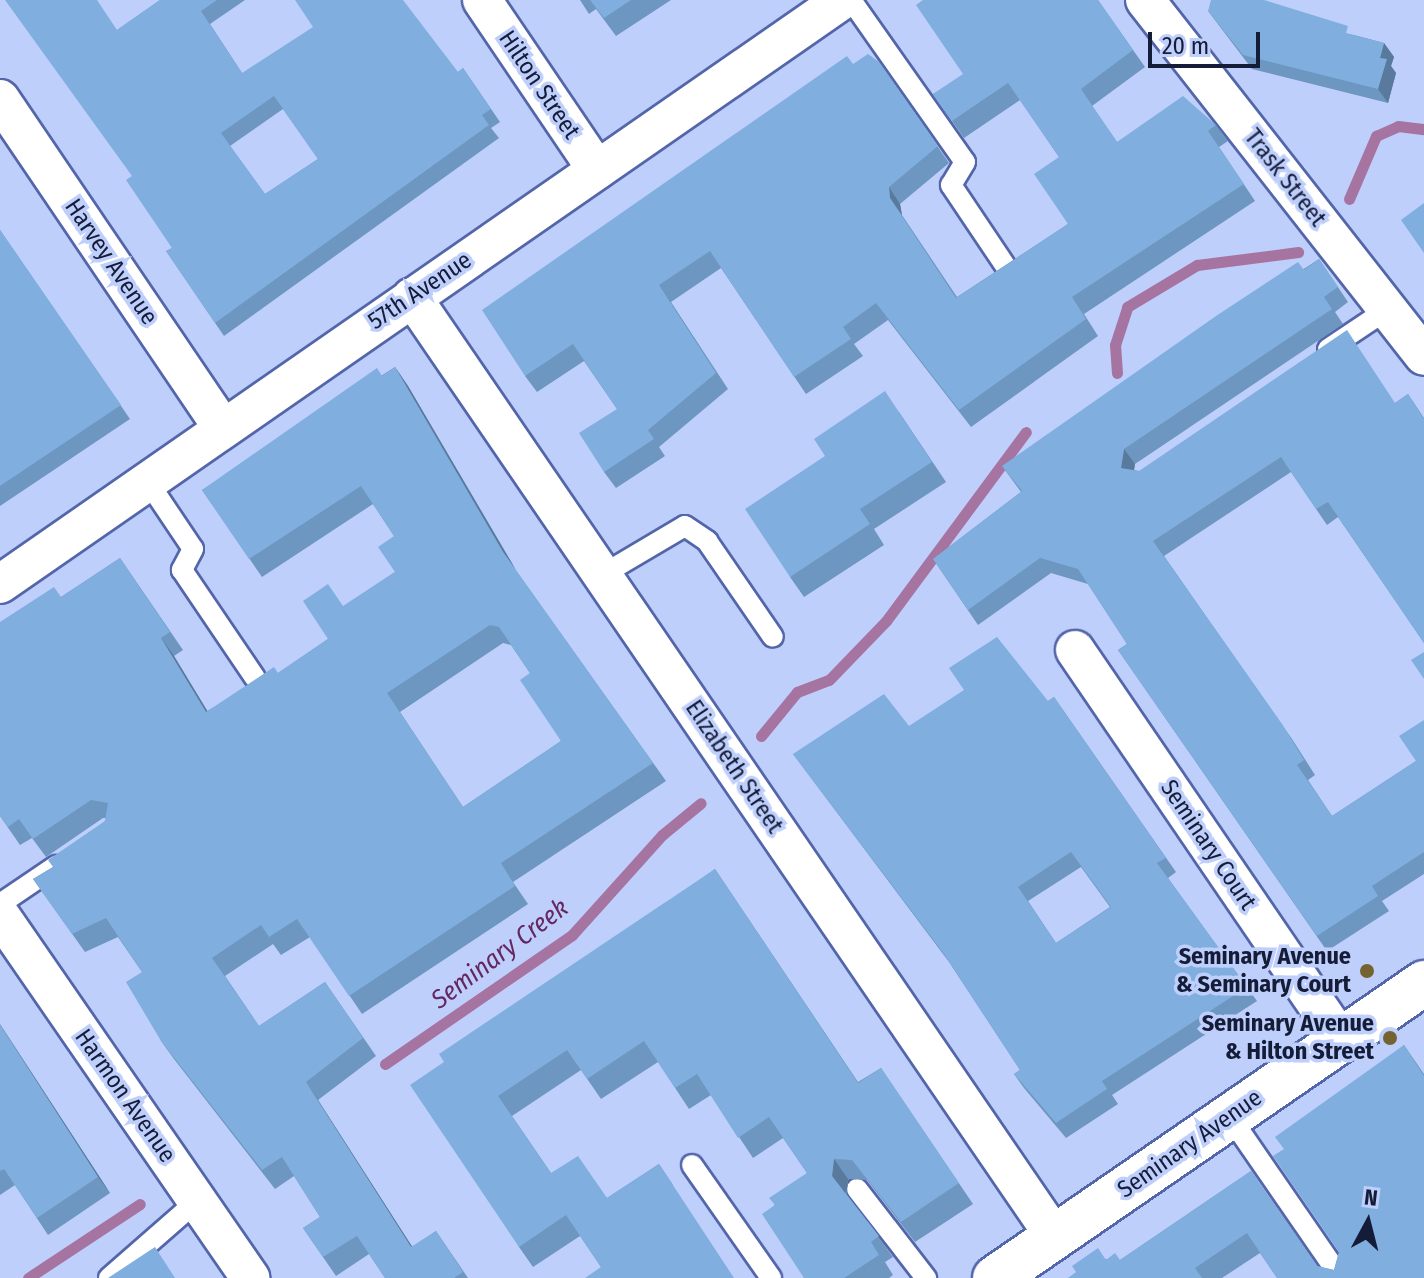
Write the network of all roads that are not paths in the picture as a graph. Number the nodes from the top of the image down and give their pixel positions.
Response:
1 (482, 0) edge
2 (842, 0) edge
3 (851, 0) edge
4 (1145, 0) edge
5 (0, 99) edge
6 (597, 170) junction
7 (1006, 267) edge
8 (412, 297) junction
9 (1388, 309) junction
10 (1424, 356) edge
11 (1310, 361) edge
12 (221, 425) junction
13 (146, 479) junction
14 (602, 575) junction
15 (0, 584) edge
16 (773, 637) dead end
17 (1075, 650) dead end
18 (255, 678) edge
19 (73, 854) edge
20 (0, 904) edge
21 (0, 915) edge
22 (1424, 983) edge
23 (1341, 1040) junction
24 (1230, 1117) junction
25 (692, 1165) dead end
26 (857, 1189) edge
27 (197, 1201) junction
28 (1055, 1237) junction
29 (109, 1278) edge
30 (250, 1278) edge
31 (771, 1278) edge
32 (926, 1278) edge
33 (995, 1278) edge
34 (1341, 1278) edge

1 - 6 street, Hilton Street
2 - 6 street, 57th Avenue
3 - 7 lane
4 - 9 street, Trask Street
5 - 12 street, Harvey Avenue
6 - 8 street, 57th Avenue
8 - 12 street, 57th Avenue
8 - 14 street, Elizabeth Street
9 - 10 street, Trask Street
9 - 11 lane
12 - 13 street, 57th Avenue
13 - 15 street, 57th Avenue
13 - 18 lane
14 - 16 lane
14 - 28 street, Elizabeth Street
17 - 23 street, Seminary Court
19 - 20 lane
21 - 27 street, Harmon Avenue
22 - 23 street, Seminary Avenue
23 - 24 street, Seminary Avenue
24 - 28 street, Seminary Avenue
24 - 34 lane
25 - 31 lane
26 - 32 lane
27 - 29 lane
27 - 30 street, Harmon Avenue
28 - 33 street, Seminary Avenue

